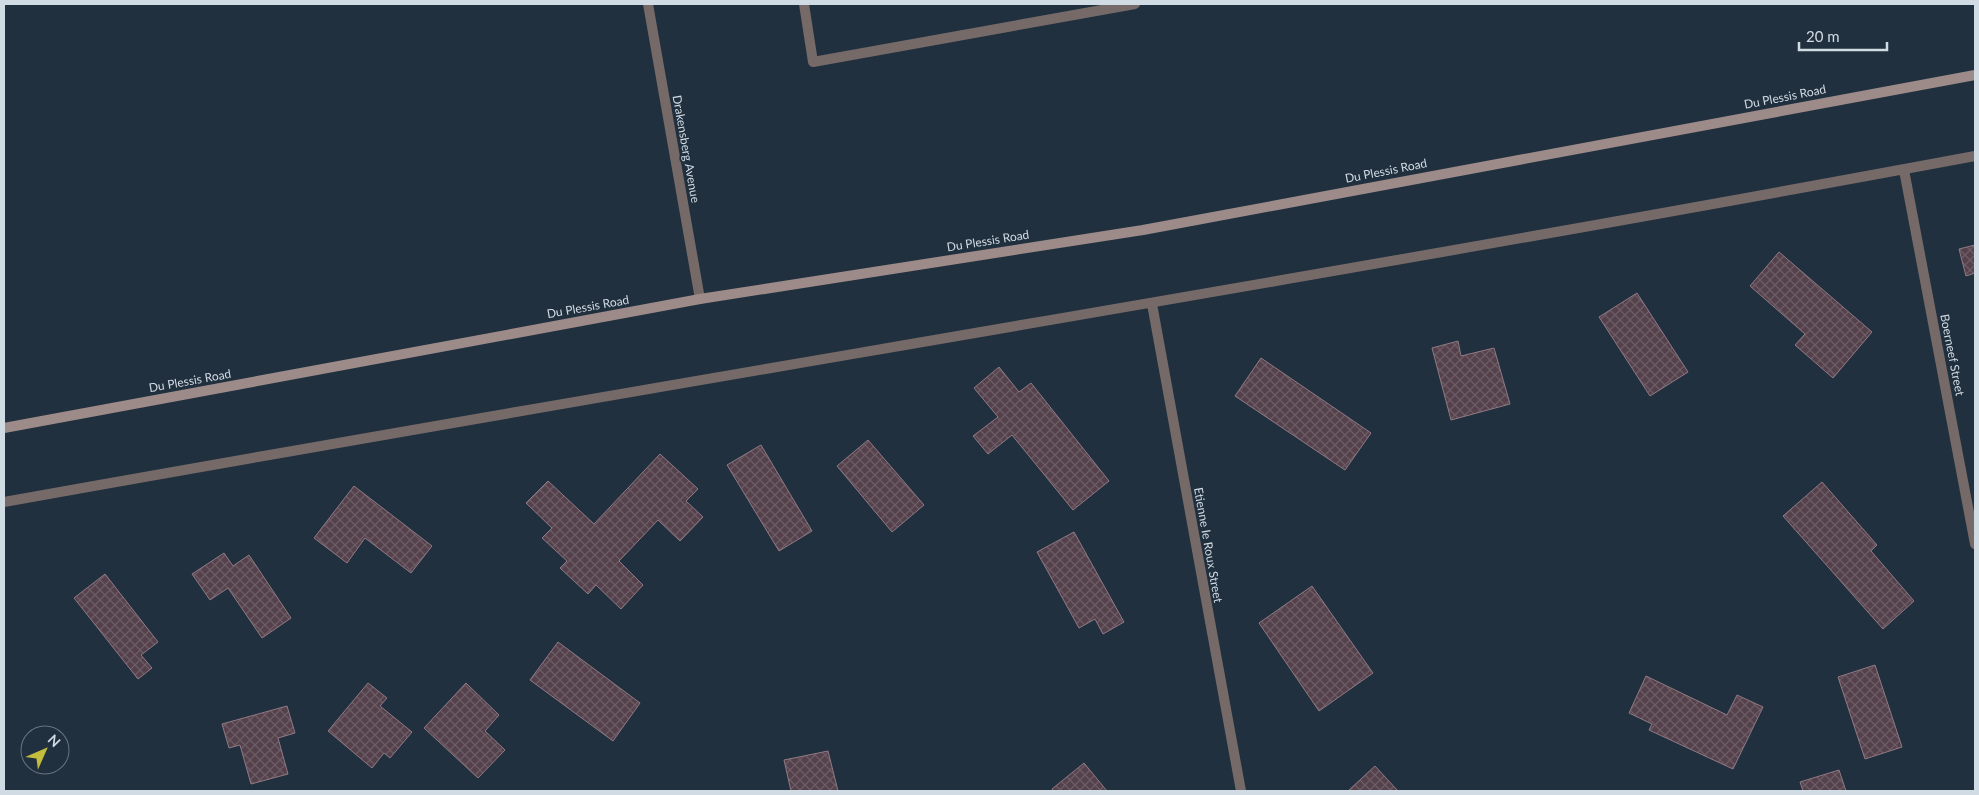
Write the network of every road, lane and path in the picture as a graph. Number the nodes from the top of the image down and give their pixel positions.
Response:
1 (648, 4) edge
2 (804, 4) edge
3 (1135, 4) edge
4 (1975, 75) edge
5 (1975, 156) edge
6 (1904, 170) junction
7 (700, 299) junction
8 (1152, 304) junction
9 (4, 428) edge
10 (4, 502) edge
11 (1975, 544) edge
12 (1240, 791) edge

1 - 7 street, Drakensberg Avenue
2 - 3 street
4 - 7 street, Du Plessis Road
5 - 6 street
6 - 8 street
6 - 11 street, Boerneef Street
7 - 9 street, Du Plessis Road
8 - 10 street
8 - 12 street, Etienne le Roux Street

